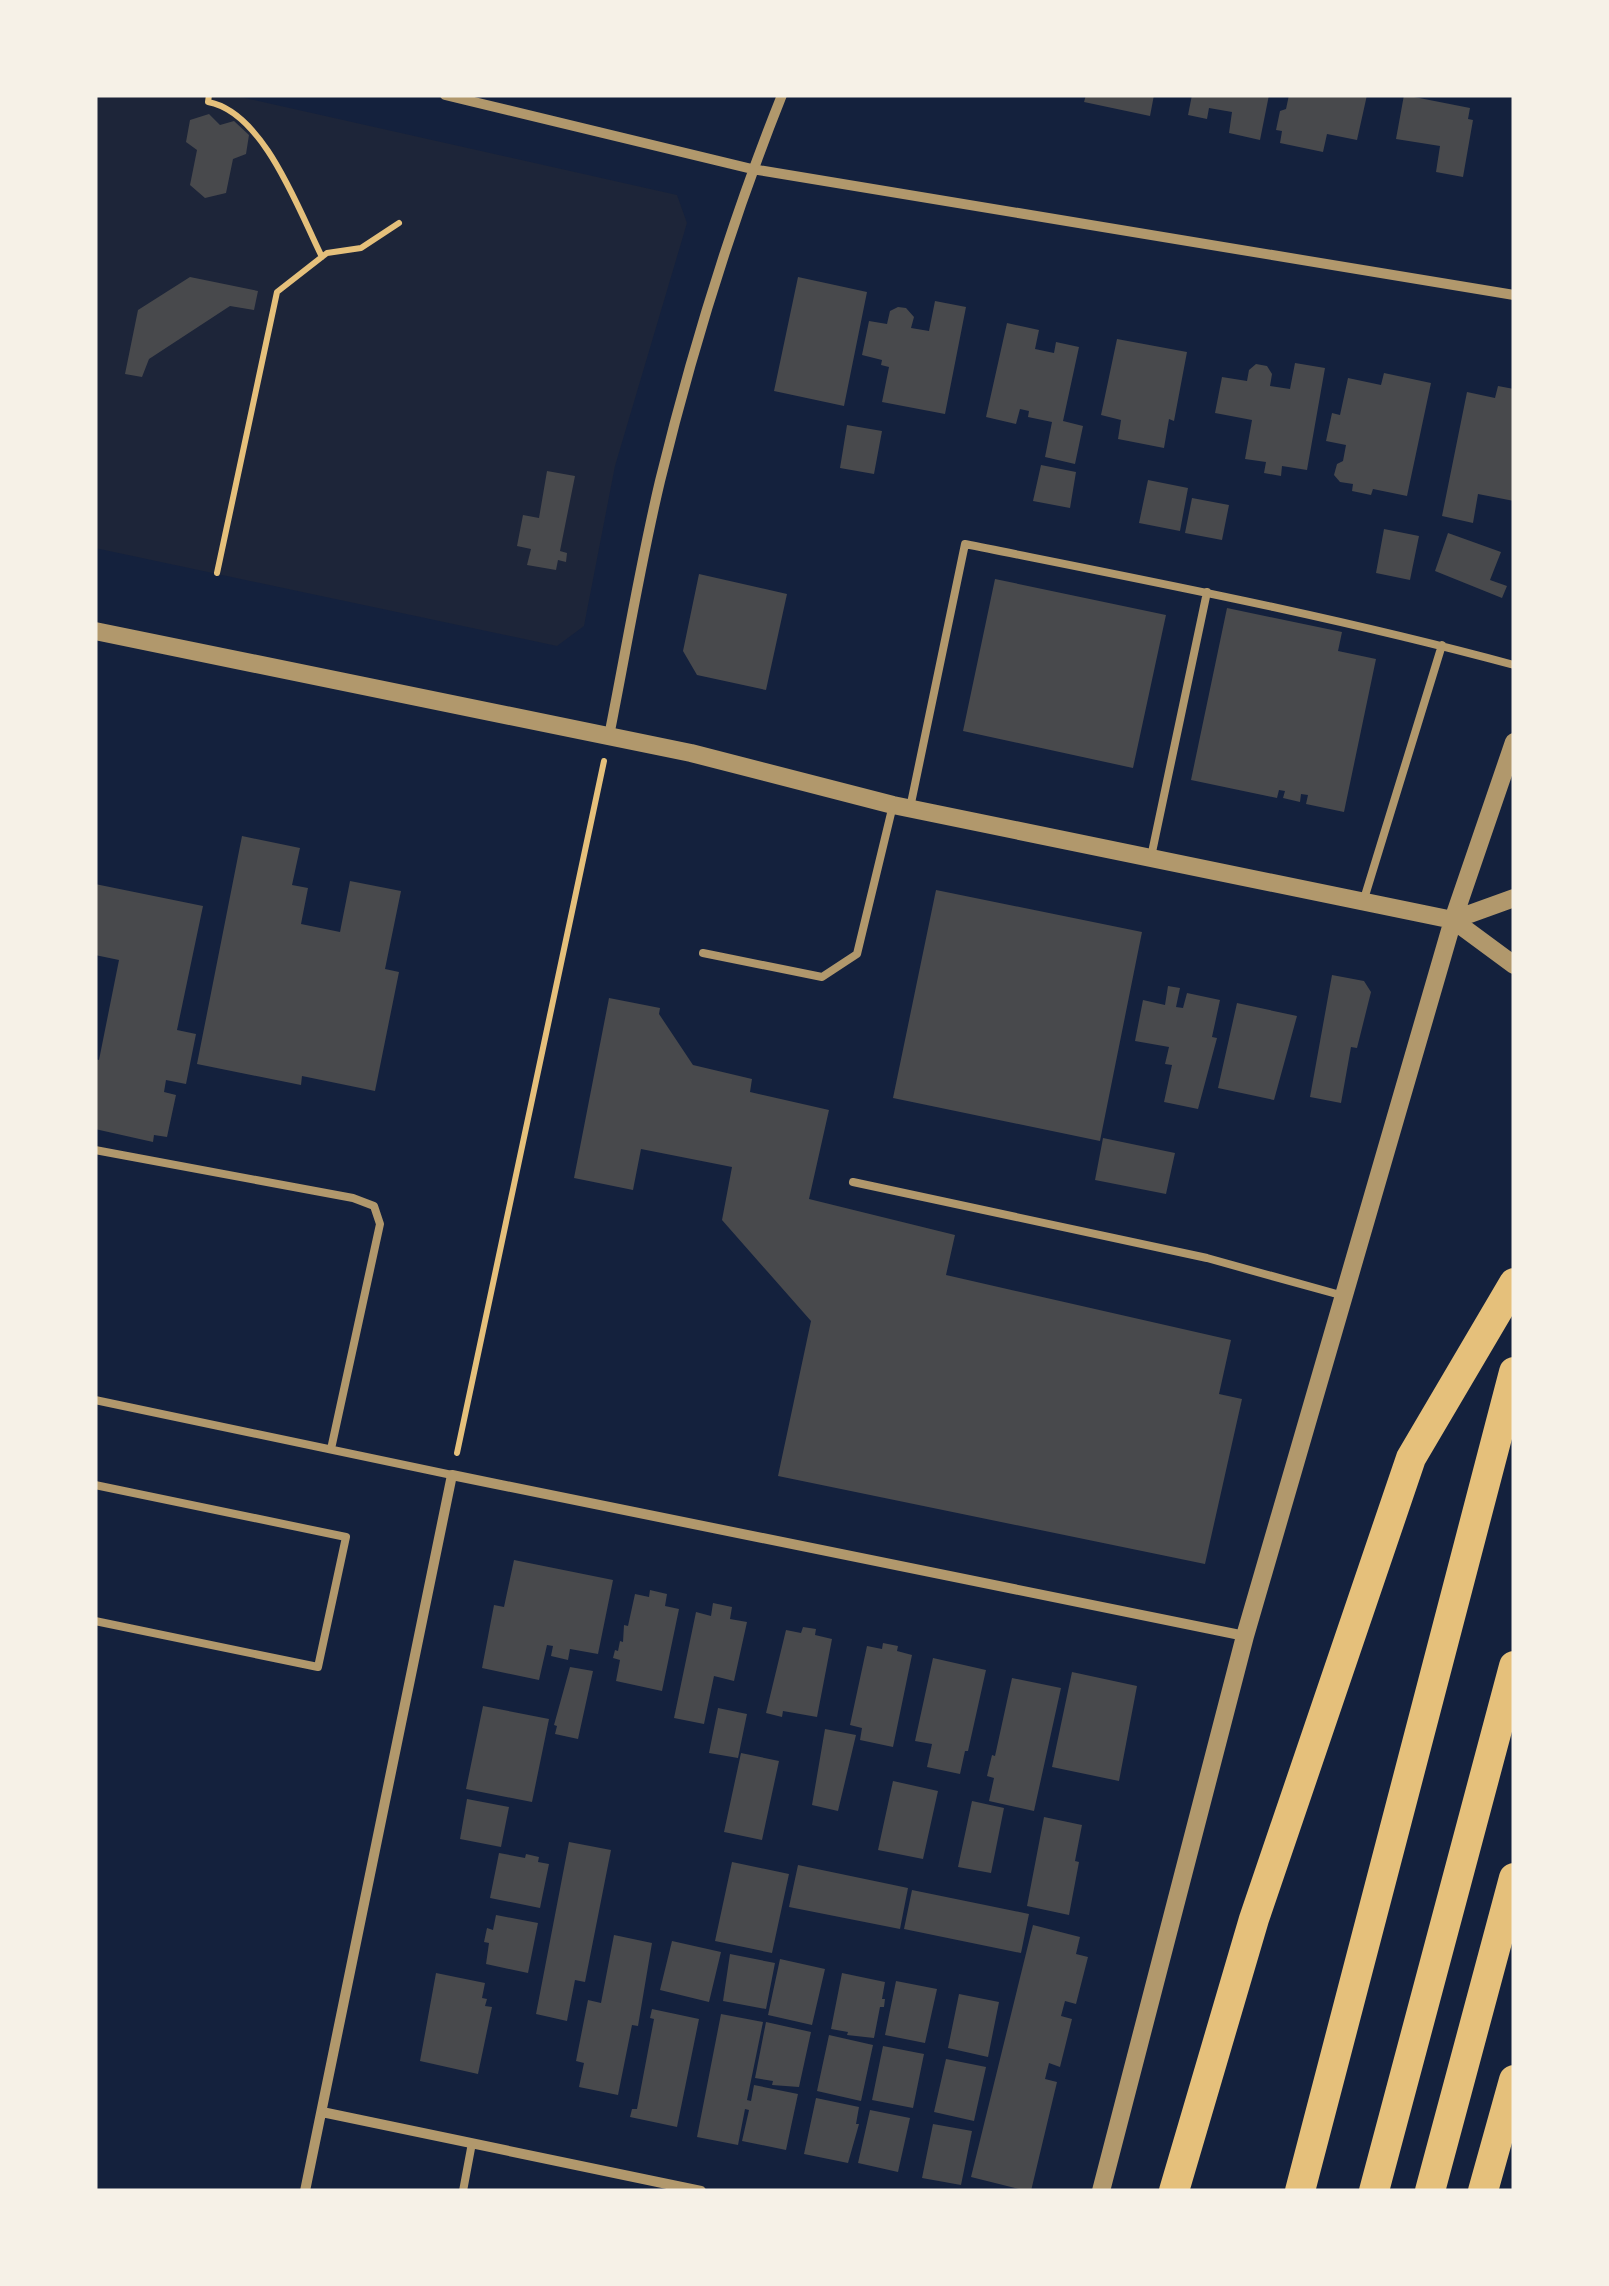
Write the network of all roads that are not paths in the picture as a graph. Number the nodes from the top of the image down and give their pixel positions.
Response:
1 (445, 95) edge
2 (782, 95) edge
3 (752, 168) junction
4 (1514, 294) edge
5 (1207, 592) junction
6 (95, 631) edge
7 (1442, 645) junction
8 (1514, 665) edge
9 (610, 736) junction
10 (1514, 742) edge
11 (901, 807) junction
12 (1150, 858) junction
13 (1514, 898) edge
14 (1363, 901) junction
15 (1453, 920) junction
16 (703, 953) dead end
17 (1514, 965) edge
18 (95, 1150) edge
19 (852, 1182) dead end
20 (1514, 1283) edge
21 (1344, 1296) junction
22 (1514, 1372) edge
23 (95, 1400) edge
24 (331, 1449) junction
25 (452, 1474) junction
26 (95, 1485) edge
27 (95, 1621) edge
28 (1245, 1636) junction
29 (1514, 1666) edge
30 (1514, 1878) edge
31 (1514, 2080) edge
32 (322, 2112) junction
33 (472, 2144) junction
34 (306, 2191) edge
35 (462, 2191) edge
36 (701, 2191) edge
37 (1101, 2191) edge
38 (1174, 2191) edge
39 (1300, 2191) edge
40 (1374, 2191) edge
41 (1430, 2191) edge
42 (1483, 2191) edge

1 - 3 street
2 - 3 street
3 - 4 street
3 - 9 street
5 - 7 lane
5 - 11 lane
5 - 12 lane
6 - 9 street
7 - 8 lane
7 - 14 lane
9 - 11 street
10 - 15 street
11 - 12 street
11 - 16 lane
12 - 14 street
13 - 15 street
14 - 15 street
15 - 17 street
15 - 21 street
18 - 24 lane
19 - 21 lane
20 - 38 highway
21 - 28 street
22 - 39 highway
23 - 24 lane
24 - 25 lane
25 - 28 street
25 - 32 street
26 - 27 lane
28 - 37 street
29 - 40 highway
30 - 41 highway
31 - 42 highway
32 - 33 street
32 - 34 street
33 - 35 lane
33 - 36 street

